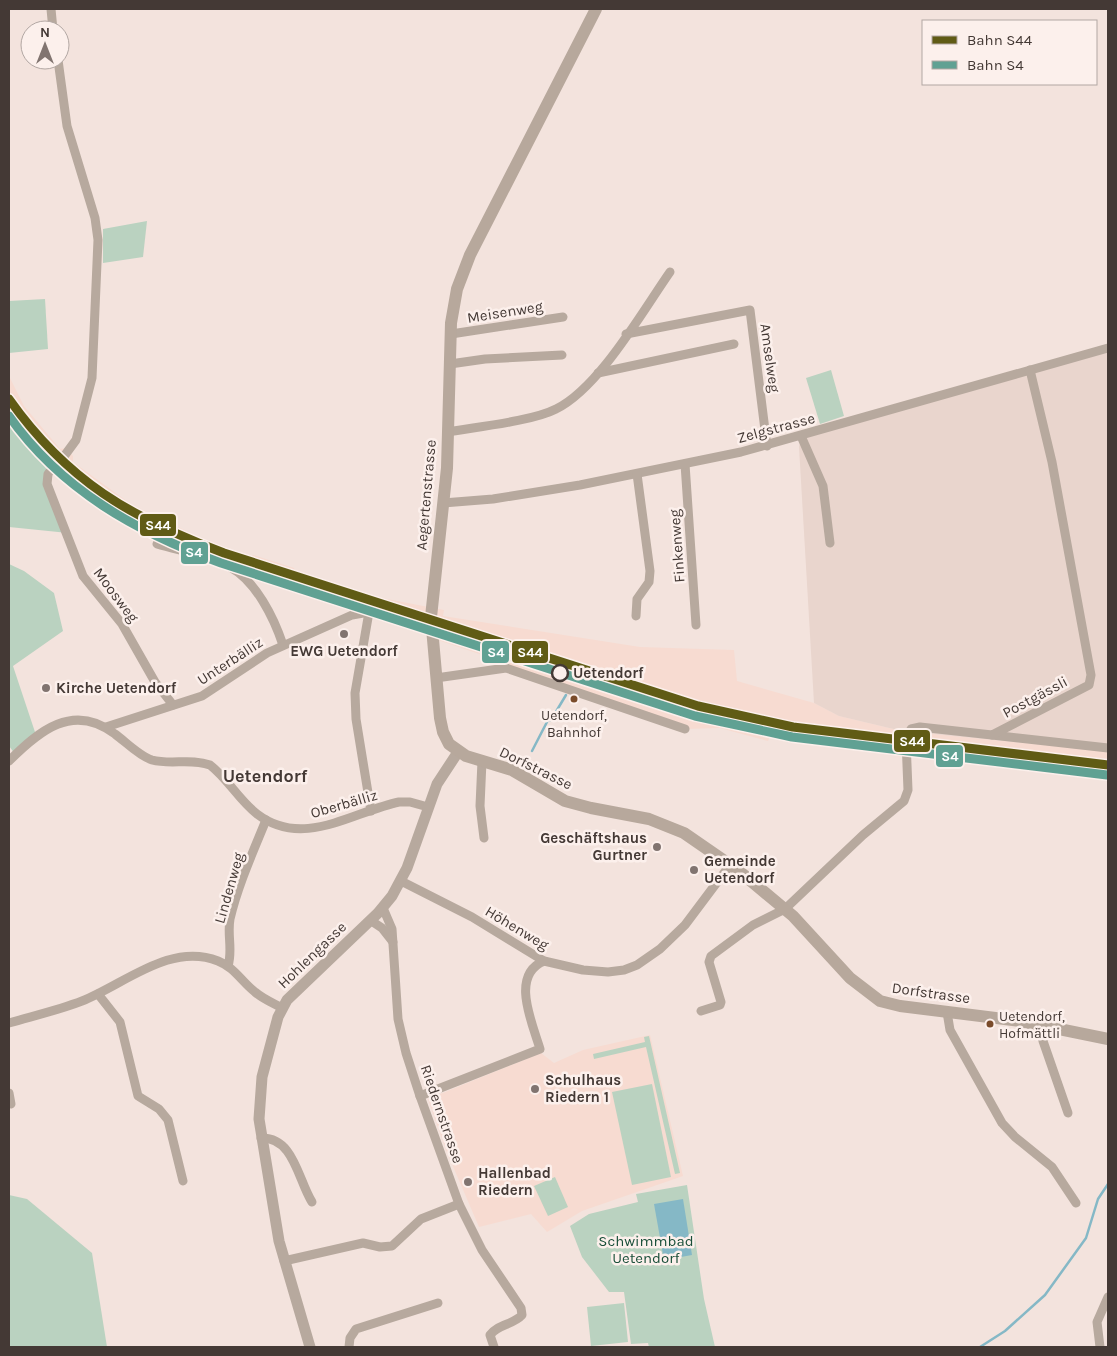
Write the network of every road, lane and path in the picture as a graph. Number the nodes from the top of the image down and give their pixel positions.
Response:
1 (596, 9) edge
2 (59, 70) edge
3 (670, 272) dead end
4 (563, 317) dead end
5 (451, 334) junction
6 (626, 334) junction
7 (734, 344) dead end
8 (1108, 348) edge
9 (562, 355) dead end
10 (450, 364) junction
11 (1030, 370) junction
12 (598, 372) junction
13 (448, 432) junction
14 (801, 436) junction
15 (767, 446) junction
16 (65, 455) tunnel mouth
17 (685, 464) junction
18 (53, 467) tunnel mouth
19 (637, 474) junction
20 (443, 503) junction
21 (830, 543) dead end
22 (157, 544) dead end
23 (369, 612) junction
24 (636, 616) dead end
25 (696, 625) dead end
26 (431, 629) junction
27 (283, 645) junction
28 (436, 678) junction
29 (173, 705) junction
30 (106, 727) junction
31 (685, 729) dead end
32 (992, 735) junction
33 (1108, 748) edge
34 (458, 752) junction
35 (9, 760) edge
36 (482, 761) junction
37 (428, 807) junction
38 (371, 811) junction
39 (266, 820) junction
40 (484, 838) dead end
41 (730, 864) junction
42 (401, 881) junction
43 (383, 908) junction
44 (785, 910) junction
45 (370, 920) junction
46 (393, 942) junction
47 (544, 961) junction
48 (228, 966) junction
49 (98, 994) junction
50 (282, 1008) junction
51 (701, 1011) dead end
52 (948, 1012) junction
53 (9, 1023) edge
54 (1040, 1025) junction
55 (1108, 1039) edge
56 (9, 1093) edge
57 (420, 1096) junction
58 (11, 1104) dead end
59 (1068, 1113) dead end
60 (261, 1138) junction
61 (182, 1181) dead end
62 (312, 1202) dead end
63 (1076, 1203) dead end
64 (459, 1204) junction
65 (284, 1261) junction
66 (1108, 1297) edge
67 (438, 1303) dead end
68 (310, 1347) edge
69 (348, 1347) edge
70 (494, 1347) edge
71 (1100, 1347) edge

1 - 5 main road, Aegertenstrasse
2 - 16 street
3 - 6 street
4 - 5 street, Meisenweg
5 - 10 main road, Aegertenstrasse
6 - 12 street
6 - 15 street, Amselweg
7 - 12 street
8 - 11 street, Zelgstrasse
9 - 10 street
10 - 13 main road, Aegertenstrasse
11 - 14 street, Zelgstrasse
11 - 32 street, Postgässli
12 - 13 street
13 - 20 main road, Aegertenstrasse
14 - 15 street, Zelgstrasse
14 - 21 street
15 - 17 street, Zelgstrasse
17 - 19 street, Zelgstrasse
17 - 25 street, Finkenweg
18 - 29 street, Moosweg
19 - 20 street, Zelgstrasse
19 - 24 street
20 - 26 main road, Aegertenstrasse
22 - 27 street, Unterbälliz
23 - 26 street, Unterbälliz
23 - 27 street, Unterbälliz
23 - 38 street
26 - 28 main road
27 - 29 street, Unterbälliz
28 - 31 street
28 - 34 main road
29 - 30 street, Unterbälliz
30 - 35 street
30 - 39 street, Oberbälliz
32 - 33 street
32 - 44 street, Postgässli
34 - 36 main road, Dorfstrasse
34 - 37 street, Hohlengasse
36 - 40 street, Dorfstrasse
36 - 41 main road, Dorfstrasse
37 - 38 street, Oberbälliz
37 - 42 street, Hohlengasse
38 - 39 street, Oberbälliz
39 - 48 street, Lindenweg
41 - 44 main road, Dorfstrasse
41 - 47 street, Höhenweg
42 - 43 street, Hohlengasse
42 - 47 street, Höhenweg
43 - 45 street, Hohlengasse
43 - 46 street, Riedernstrasse
44 - 51 street
44 - 52 main road, Dorfstrasse
45 - 46 street
45 - 50 street, Hohlengasse
46 - 57 street, Riedernstrasse
47 - 57 street
48 - 49 street
48 - 50 street
49 - 53 street
49 - 61 street
50 - 60 street, Hohlengasse
52 - 54 main road, Dorfstrasse
52 - 63 street
54 - 55 main road, Dorfstrasse
54 - 59 street
56 - 58 street
57 - 64 street, Riedernstrasse
60 - 62 street
60 - 65 street, Hohlengasse
64 - 65 street
64 - 70 street, Riedernstrasse
65 - 68 street, Hohlengasse
66 - 71 street
67 - 69 street

